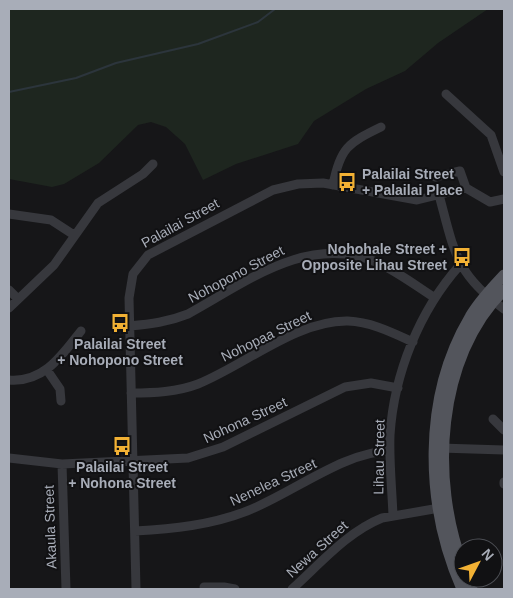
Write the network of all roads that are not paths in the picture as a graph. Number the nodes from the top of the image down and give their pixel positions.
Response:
1 (446, 94) dead end
2 (381, 127) dead end
3 (153, 164) dead end
4 (504, 172) edge
5 (435, 177) dead end
6 (333, 185) junction
7 (466, 188) junction
8 (439, 195) junction
9 (504, 200) edge
10 (9, 214) edge
11 (74, 235) junction
12 (460, 265) junction
13 (504, 276) edge
14 (9, 290) edge
15 (504, 290) edge
16 (435, 298) junction
17 (490, 298) junction
18 (18, 299) junction
19 (9, 308) edge
20 (504, 309) edge
21 (129, 326) junction
22 (82, 331) dead end
23 (413, 342) junction
24 (47, 370) junction
25 (9, 380) edge
26 (398, 388) junction
27 (131, 393) junction
28 (61, 401) dead end
29 (493, 419) dead end
30 (504, 430) edge
31 (440, 448) junction
32 (504, 450) edge
33 (390, 452) junction
34 (9, 458) edge
35 (133, 462) junction
36 (62, 464) junction
37 (443, 508) junction
38 (393, 516) junction
39 (135, 531) junction
40 (453, 538) edge
41 (204, 587) dead end
42 (66, 589) edge
43 (136, 589) edge
44 (235, 589) edge
45 (292, 589) edge
46 (462, 589) edge

1 - 4 street
2 - 6 street
3 - 11 street
5 - 7 street
6 - 8 street, Palailai Street
6 - 21 street, Palailai Street
7 - 8 street, Palailai Street
7 - 9 street
8 - 12 street
10 - 11 street
11 - 18 street
12 - 16 street, Lihau Street
12 - 17 street
13 - 17 main road
14 - 18 street
15 - 17 main road
16 - 21 street, Nohopono Street
16 - 23 street, Lihau Street
17 - 20 street
17 - 31 main road
18 - 19 street
21 - 27 street, Palailai Street
22 - 24 street
23 - 26 street, Lihau Street
23 - 27 street, Nohopaa Street
24 - 25 street
24 - 28 street
26 - 33 street, Lihau Street
26 - 35 street, Nohona Street
27 - 35 street, Palailai Street
29 - 30 street
31 - 32 street
31 - 37 main road
33 - 38 street, Lihau Street
33 - 39 street, Nenelea Street
34 - 36 street, Nohona Street
35 - 36 street, Nohona Street
35 - 39 street, Palailai Street
36 - 42 street, Akaula Street
37 - 38 street, Newa Street
37 - 40 main road
37 - 46 main road
38 - 45 street, Newa Street
39 - 43 street, Palailai Street
41 - 44 street

